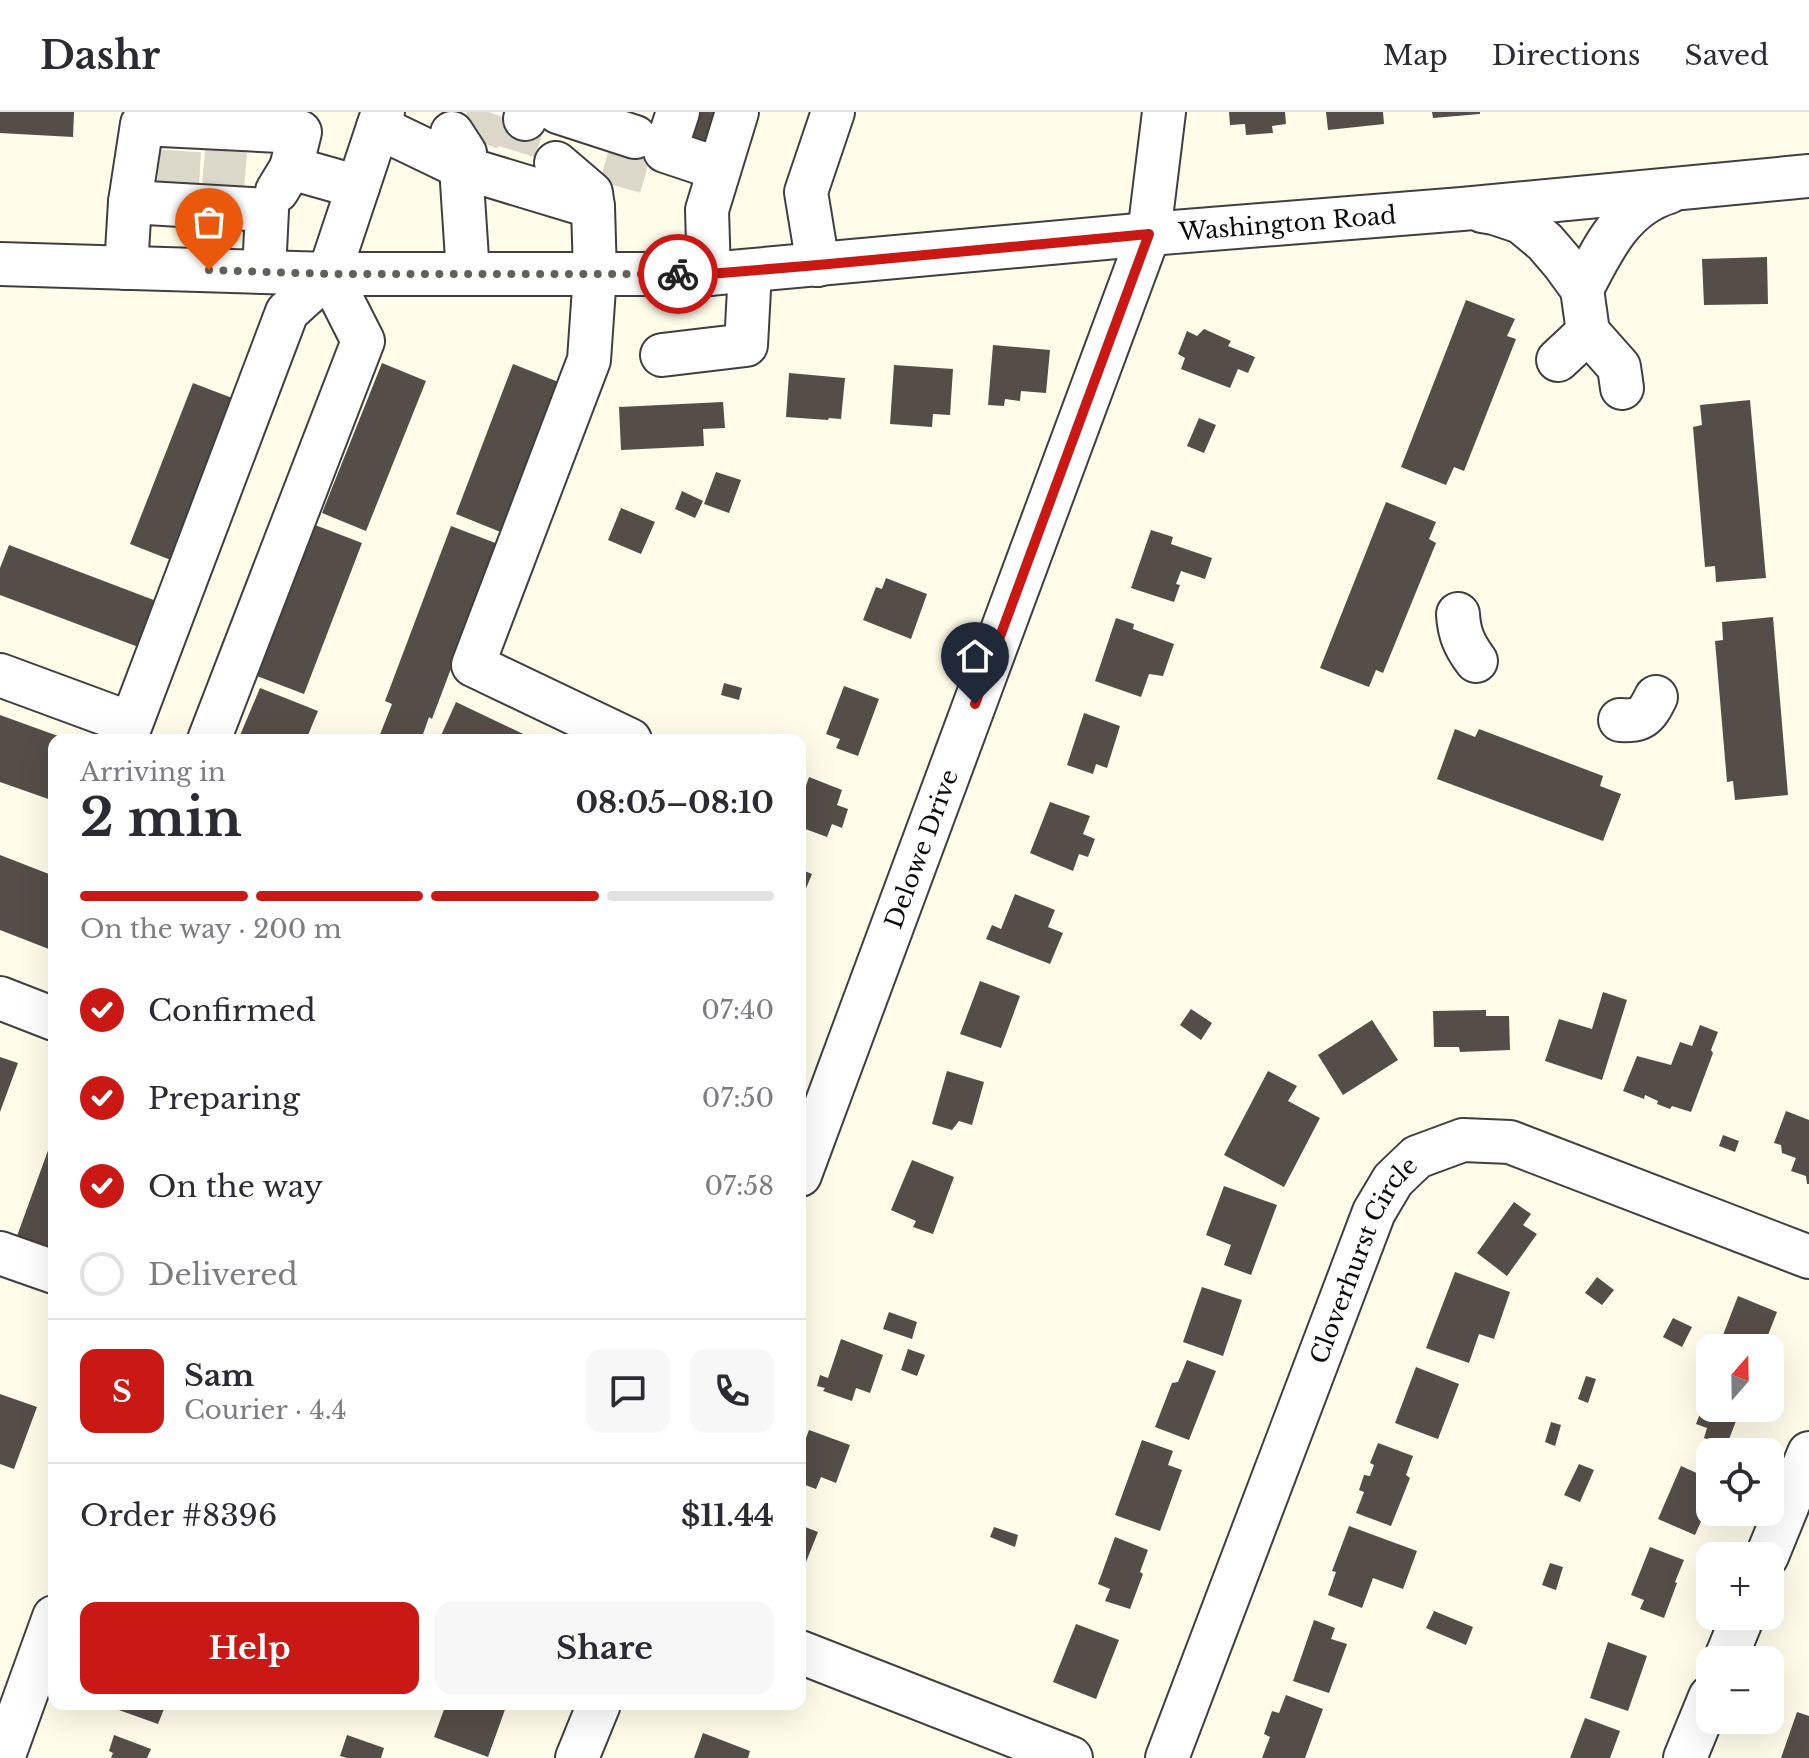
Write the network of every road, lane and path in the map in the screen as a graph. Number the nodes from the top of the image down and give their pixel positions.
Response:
1 (678, 112) edge
2 (737, 112) edge
3 (833, 112) edge
4 (1164, 112) edge
5 (380, 119) edge
6 (516, 136) edge
7 (613, 160) edge
8 (179, 167) junction
9 (225, 168) junction
10 (291, 168) junction
11 (719, 169) junction
12 (1809, 176) edge
13 (358, 187) junction
14 (1683, 188) junction
15 (130, 202) junction
16 (1462, 209) junction
17 (267, 210) junction
18 (1149, 234) junction
19 (0, 264) edge
20 (818, 265) junction
21 (126, 268) junction
22 (264, 272) junction
23 (730, 272) junction
24 (329, 274) junction
25 (468, 274) junction
26 (595, 274) junction
27 (1582, 289) junction
28 (662, 355) dead end
29 (1622, 388) dead end
30 (1458, 614) dead end
31 (1476, 661) dead end
32 (0, 675) edge
33 (1656, 697) dead end
34 (1620, 720) dead end
35 (128, 731) edge
36 (211, 734) edge
37 (617, 734) edge
38 (0, 998) edge
39 (48, 1017) edge
40 (806, 1159) edge
41 (0, 1253) edge
42 (1809, 1257) edge
43 (48, 1270) edge
44 (1809, 1453) edge
45 (1773, 1542) edge
46 (48, 1634) edge
47 (806, 1654) edge
48 (597, 1710) edge
49 (1696, 1731) edge
50 (3, 1758) edge
51 (577, 1758) edge
52 (1071, 1758) edge
53 (1167, 1758) edge
54 (1685, 1758) edge

1 - 11 street
2 - 11 street
3 - 20 street
4 - 18 street, Delowe Drive
5 - 6 street
5 - 13 street
6 - 7 street
6 - 7 street
6 - 7 street
6 - 25 street
7 - 26 street
8 - 9 street
8 - 9 street
8 - 15 street
8 - 15 street
9 - 10 street
9 - 17 street
10 - 13 street
10 - 17 street
11 - 23 street
12 - 14 street, Washington Road
13 - 24 street
14 - 16 street, Washington Road
14 - 27 street
15 - 21 street
16 - 18 street, Washington Road
16 - 27 street
17 - 22 street
18 - 20 street, Washington Road
18 - 40 street, Delowe Drive
19 - 21 street, Washington Road
20 - 23 street, Washington Road
21 - 22 street, Washington Road
22 - 24 street, Washington Road
23 - 26 street, Washington Road
23 - 28 street
24 - 25 street, Washington Road
24 - 35 street
24 - 36 street
25 - 26 street, Washington Road
26 - 37 street
27 - 29 street
30 - 31 street
32 - 35 street
33 - 34 street
38 - 39 street
41 - 43 street
42 - 53 street, Cloverhurst Circle
44 - 45 street
46 - 50 street
47 - 52 street
48 - 51 street
49 - 54 street

